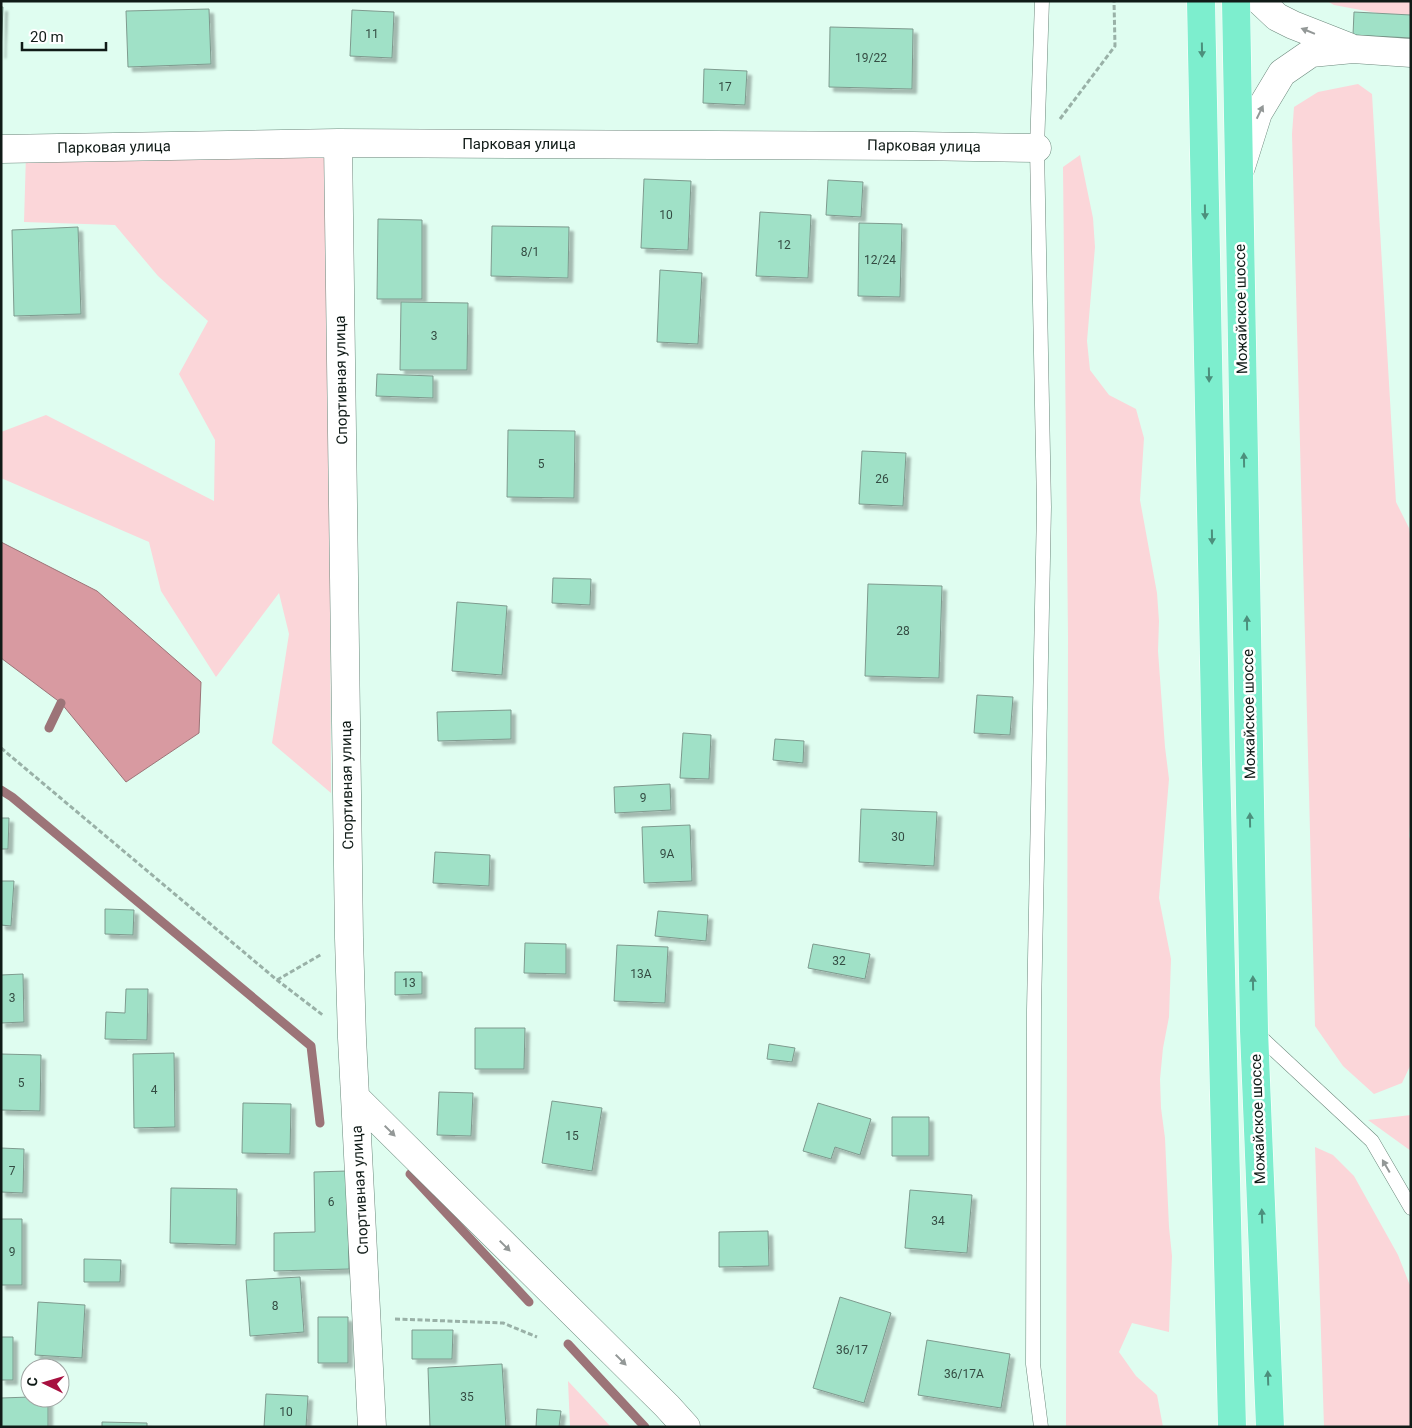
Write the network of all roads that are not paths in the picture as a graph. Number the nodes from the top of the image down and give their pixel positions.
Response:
1 (1042, 1) edge
2 (1201, 1) edge
3 (1236, 1) edge
4 (1260, 1) edge
5 (1353, 49) junction
6 (1411, 54) edge
7 (338, 143) junction
8 (1037, 148) junction
9 (1, 149) edge
10 (1239, 174) junction
11 (1254, 1031) junction
12 (355, 1097) junction
13 (1411, 1208) edge
14 (372, 1427) edge
15 (686, 1427) edge
16 (1041, 1427) edge
17 (1232, 1427) edge
18 (1270, 1427) edge

1 - 8 lane
2 -> 17 main road
3 - 10 main road, Можайское шоссе
5 -> 4 street
5 - 6 street
10 -> 5 street
7 - 8 street, Парковая улица
7 - 9 street, Парковая улица
7 - 12 street, Спортивная улица
8 - 16 lane
11 -> 10 main road, Можайское шоссе
13 -> 11 lane
18 -> 11 main road, Можайское шоссе
12 - 14 street, Спортивная улица
12 -> 15 street

